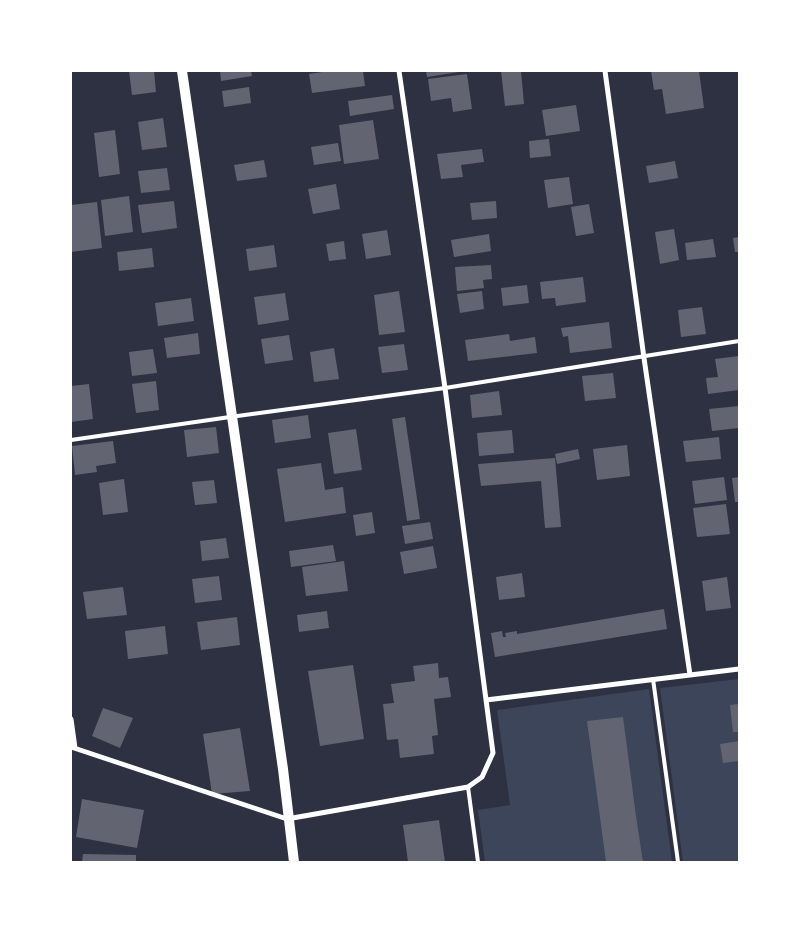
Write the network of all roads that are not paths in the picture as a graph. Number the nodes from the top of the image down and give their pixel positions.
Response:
1 (182, 71) edge
2 (399, 71) edge
3 (605, 71) edge
4 (739, 341) edge
5 (644, 358) junction
6 (445, 388) junction
7 (230, 416) junction
8 (71, 440) edge
9 (739, 669) edge
10 (690, 675) junction
11 (653, 679) junction
12 (486, 700) junction
13 (71, 719) edge
14 (73, 748) edge
15 (468, 787) junction
16 (287, 819) junction
17 (294, 862) edge
18 (478, 862) edge
19 (678, 862) edge

1 - 7 main road
2 - 6 street
3 - 5 street
4 - 5 lane
5 - 6 lane
5 - 10 street
6 - 7 lane
6 - 12 street
7 - 8 lane
7 - 16 main road
9 - 10 street
10 - 11 street
11 - 12 street
11 - 19 lane
12 - 15 street
13 - 14 street
14 - 16 street
15 - 16 street
15 - 18 lane
16 - 17 main road

